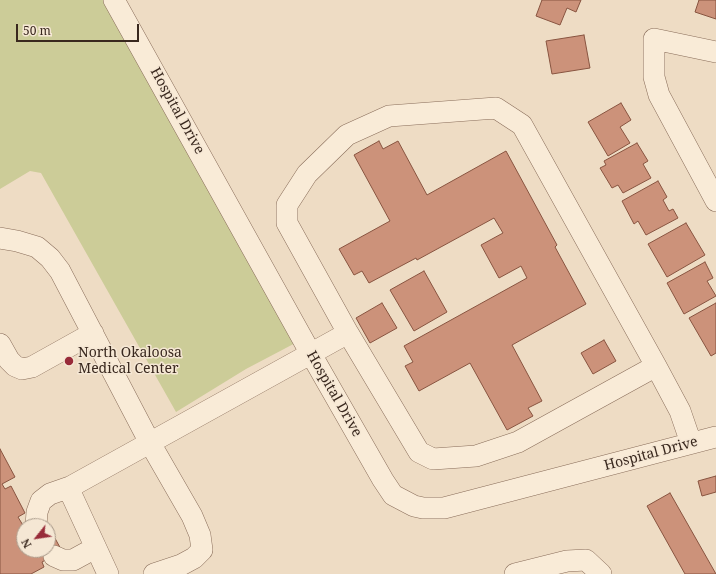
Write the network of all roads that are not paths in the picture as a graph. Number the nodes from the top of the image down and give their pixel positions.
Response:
1 (114, 0) edge
2 (716, 52) edge
3 (716, 201) edge
4 (0, 238) edge
5 (93, 333) junction
6 (348, 333) junction
7 (0, 344) edge
8 (311, 354) junction
9 (656, 366) junction
10 (716, 437) edge
11 (150, 443) junction
12 (691, 443) junction
13 (70, 486) junction
14 (37, 518) edge
15 (95, 548) junction
16 (56, 557) edge
17 (108, 574) edge
18 (154, 574) edge
19 (515, 574) edge
20 (601, 574) edge

1 - 8 street, Hospital Drive
2 - 3 street
4 - 5 street
5 - 7 street
5 - 11 street
6 - 8 street
6 - 9 street
6 - 9 street
8 - 11 street
8 - 12 street, Hospital Drive
9 - 12 street
10 - 12 street, Hospital Drive
11 - 13 street
11 - 18 street
13 - 14 street
13 - 15 street
15 - 16 street
15 - 17 street
19 - 20 street

